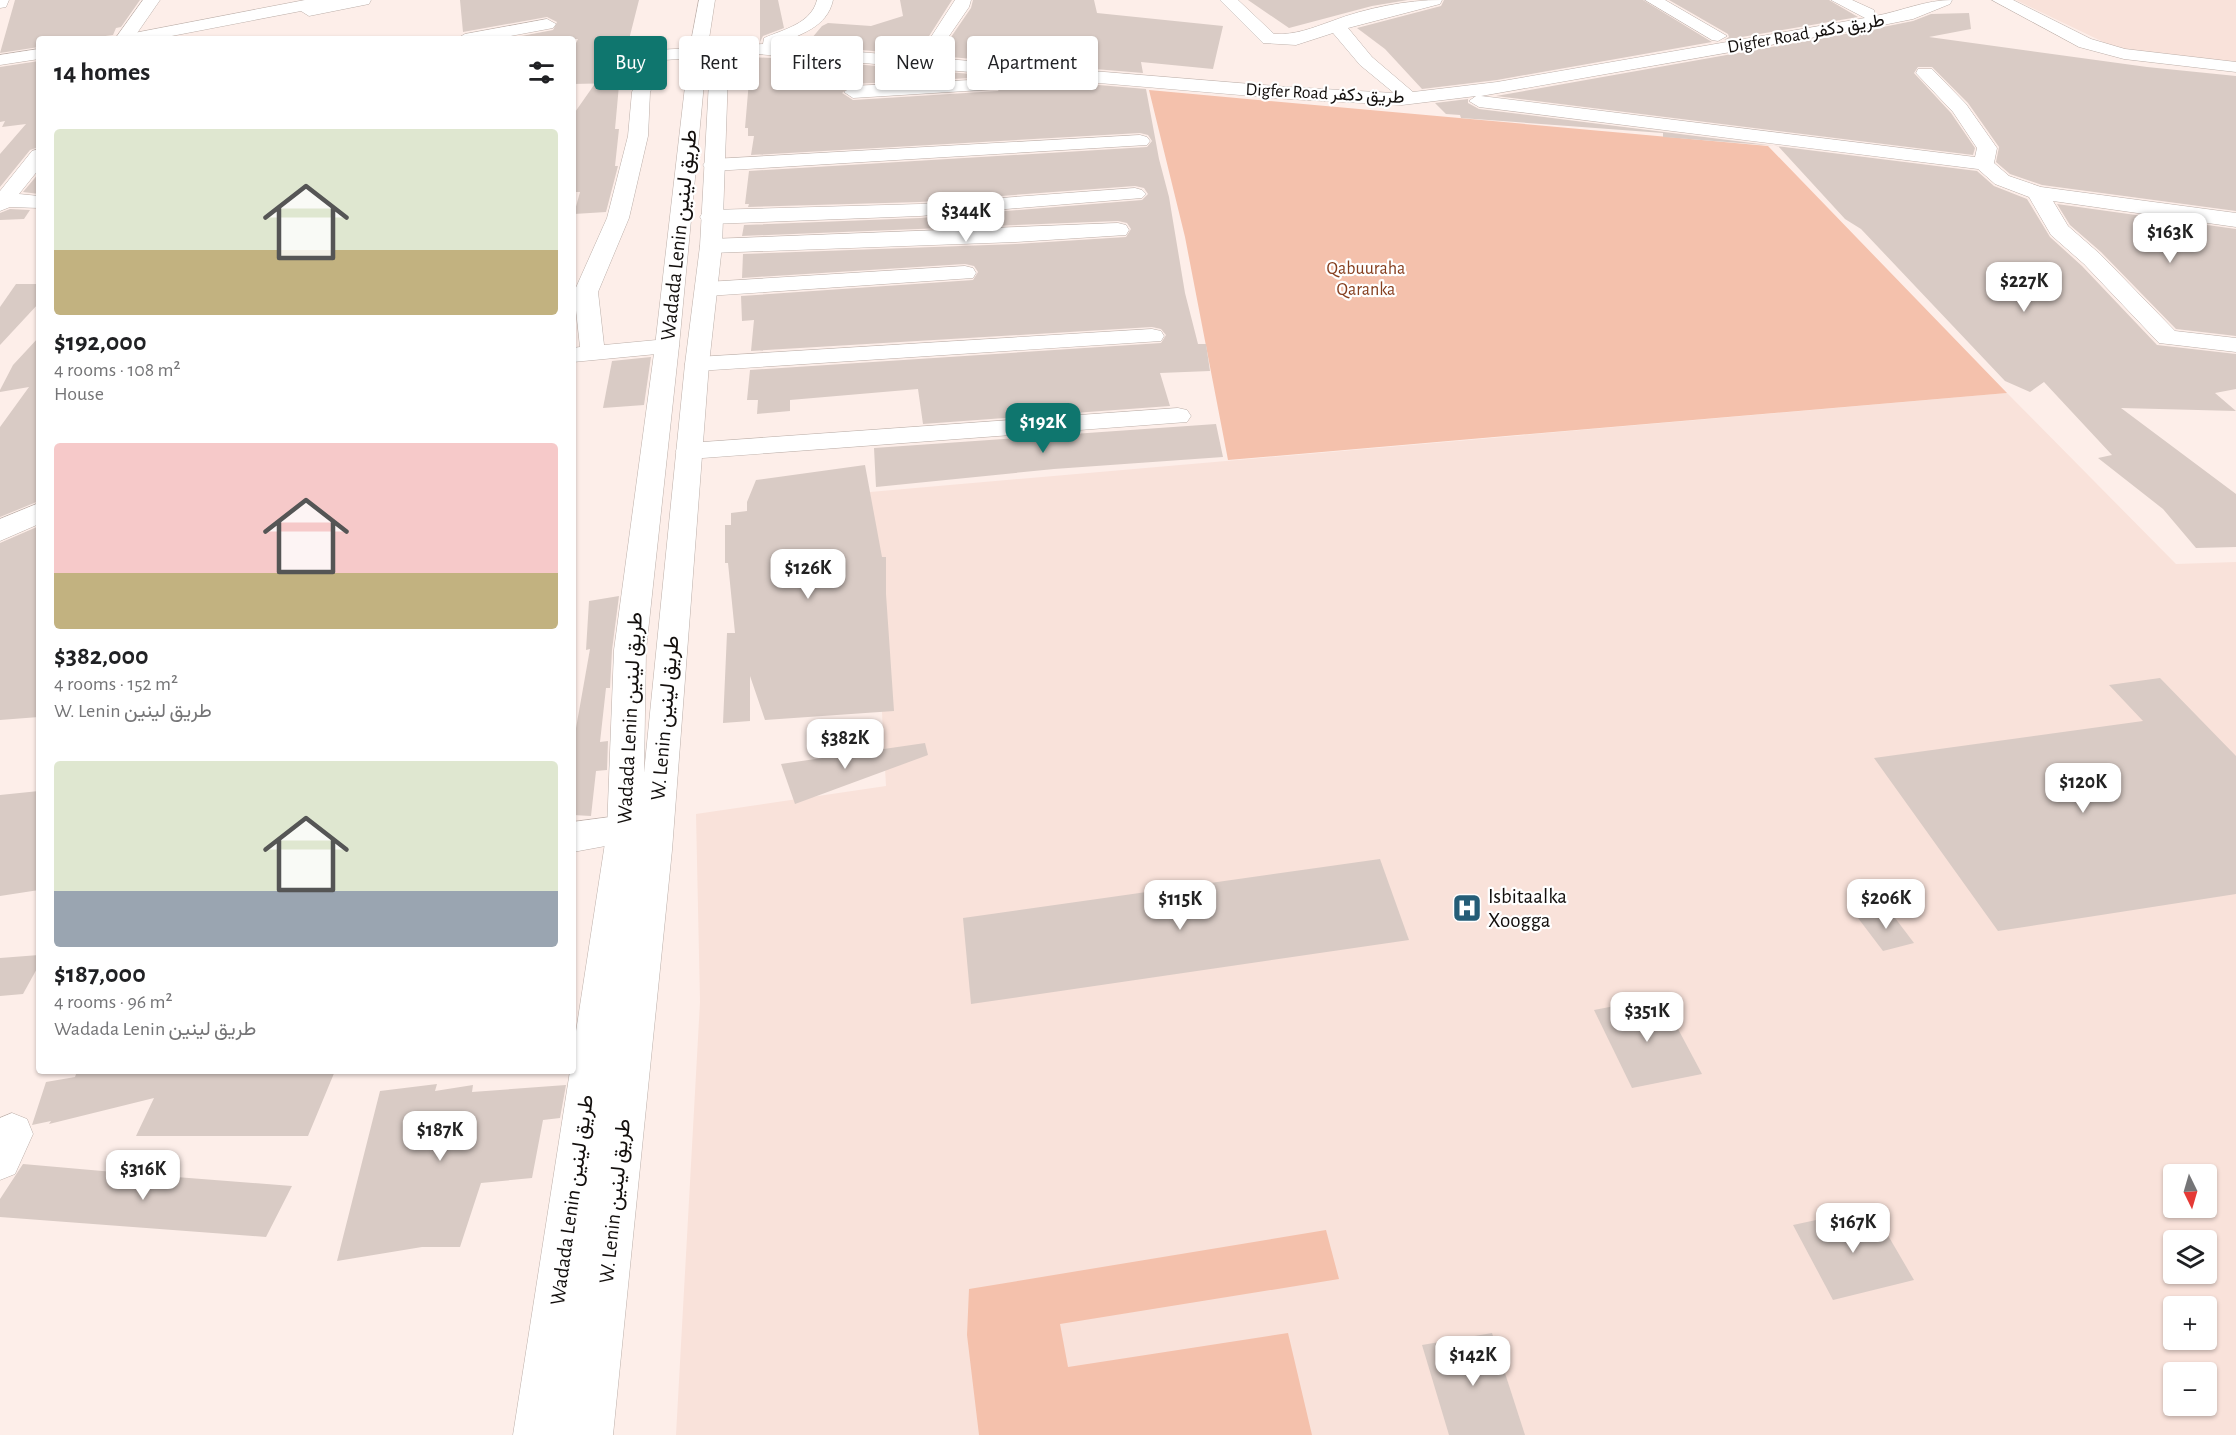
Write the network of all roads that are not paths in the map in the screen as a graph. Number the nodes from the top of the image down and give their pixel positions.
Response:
1 (153, 0) edge
2 (331, 0) edge
3 (363, 0) edge
4 (707, 0) edge
5 (727, 0) edge
6 (825, 0) edge
7 (963, 0) edge
8 (1228, 0) edge
9 (1434, 0) edge
10 (1653, 0) edge
11 (1839, 0) edge
12 (1917, 0) edge
13 (1944, 0) edge
14 (2000, 0) edge
15 (1868, 14) junction
16 (547, 24) dead end
17 (1336, 25) junction
18 (661, 31) dead end
19 (129, 36) edge
20 (143, 36) edge
21 (181, 36) edge
22 (481, 36) edge
23 (660, 36) edge
24 (709, 36) edge
25 (714, 36) edge
26 (941, 36) edge
27 (1718, 36) junction
28 (770, 42) junction
29 (759, 43) edge
30 (759, 49) edge
31 (875, 51) edge
32 (36, 54) edge
33 (955, 59) edge
34 (0, 60) edge
35 (36, 62) edge
36 (967, 67) edge
37 (2236, 67) edge
38 (0, 68) edge
39 (1925, 73) dead end
40 (1098, 78) edge
41 (967, 87) edge
42 (642, 90) edge
43 (704, 90) edge
44 (711, 90) edge
45 (854, 92) dead end
46 (1404, 92) junction
47 (1448, 96) junction
48 (1140, 141) dead end
49 (36, 159) edge
50 (1984, 164) junction
51 (713, 165) junction
52 (1136, 194) dead end
53 (2037, 194) junction
54 (3, 202) edge
55 (36, 202) edge
56 (2236, 220) edge
57 (1118, 230) dead end
58 (711, 232) junction
59 (965, 273) dead end
60 (707, 289) junction
61 (1152, 336) dead end
62 (2236, 345) edge
63 (667, 346) junction
64 (583, 354) edge
65 (697, 364) junction
66 (1178, 416) dead end
67 (689, 451) junction
68 (36, 513) edge
69 (0, 531) edge
70 (625, 831) junction
71 (576, 837) edge
72 (538, 1435) edge
73 (588, 1435) edge

1 - 19 street
2 - 20 street
3 - 21 street
4 - 24 street, Wadada Lenin طريق لينين
5 - 25 street, W. Lenin طريق لينين
6 - 28 street
7 - 26 street
8 - 17 street
9 - 17 street
10 - 27 street
11 - 15 street
12 - 15 street, Digfer Road طريق دكفر
13 - 47 street, Digfer Road طريق دكفر
14 - 37 street
15 - 27 street, Digfer Road طريق دكفر
16 - 22 street
17 - 46 street
18 - 23 street
27 - 46 street, Digfer Road طريق دكفر
28 - 29 street, Digfer Road طريق دكفر
28 - 31 street, Digfer Road طريق دكفر
30 - 36 street, Digfer Road طريق دكفر
32 - 34 street
33 - 46 street, Digfer Road طريق دكفر
35 - 38 street
39 - 50 street
40 - 47 street, Digfer Road طريق دكفر
41 - 45 street
42 - 64 street
43 - 63 street, Wadada Lenin طريق لينين
44 - 51 street, W. Lenin طريق لينين
47 - 50 street
48 - 51 street
49 - 54 street
50 - 53 street
51 - 58 street, W. Lenin طريق لينين
52 - 58 street
53 - 56 street
53 - 62 street
54 - 55 street
57 - 58 street
58 - 60 street, W. Lenin طريق لينين
59 - 60 street
60 - 65 street, W. Lenin طريق لينين
61 - 65 street
63 - 64 street
63 - 70 street, Wadada Lenin طريق لينين
65 - 67 street, W. Lenin طريق لينين
66 - 67 street
67 - 73 street, W. Lenin طريق لينين
68 - 69 street
70 - 71 street
70 - 72 street, Wadada Lenin طريق لينين

